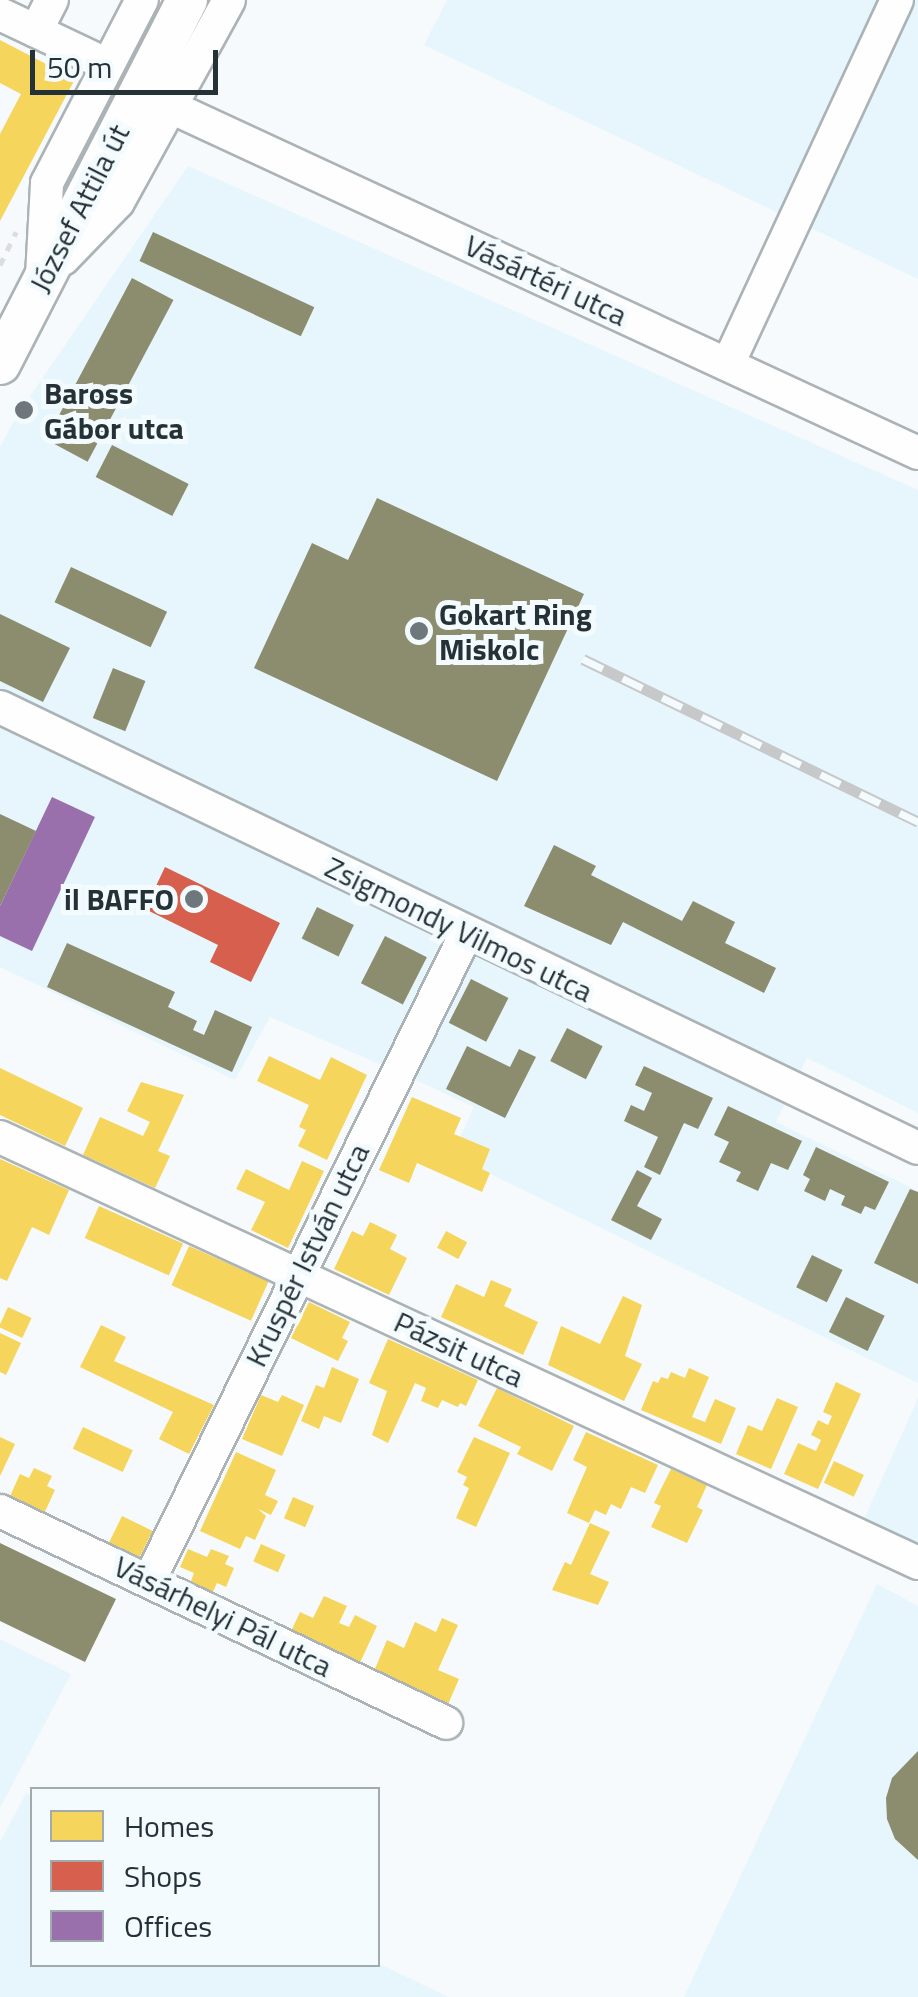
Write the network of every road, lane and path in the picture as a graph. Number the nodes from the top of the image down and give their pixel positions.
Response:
1 (52, 0) edge
2 (142, 0) edge
3 (187, 0) edge
4 (229, 0) edge
5 (897, 0) edge
6 (0, 14) edge
7 (36, 31) junction
8 (108, 66) junction
9 (173, 108) junction
10 (42, 280) junction
11 (11, 316) edge
12 (0, 364) edge
13 (728, 364) junction
14 (918, 453) edge
15 (0, 707) edge
16 (466, 932) junction
17 (0, 1137) edge
18 (918, 1148) edge
19 (296, 1274) junction
20 (0, 1511) edge
21 (918, 1562) edge
22 (150, 1580) junction
23 (446, 1723) dead end

1 - 7 street
2 - 8 street
3 - 10 main road, József Attila út
4 - 9 street
5 - 13 street
6 - 7 street
7 - 8 street
8 - 10 street
9 - 10 street
9 - 13 street, Vásártéri utca
10 - 11 main road, József Attila út
11 - 12 main road, József Attila út
13 - 14 street, Vásártéri utca
15 - 16 street, Zsigmondy Vilmos utca
16 - 18 street, Zsigmondy Vilmos utca
16 - 19 street, Kruspér István utca
17 - 19 street, Pázsit utca
19 - 21 street, Pázsit utca
19 - 22 street, Kruspér István utca
20 - 22 street, Vásárhelyi Pál utca
22 - 23 street, Vásárhelyi Pál utca

